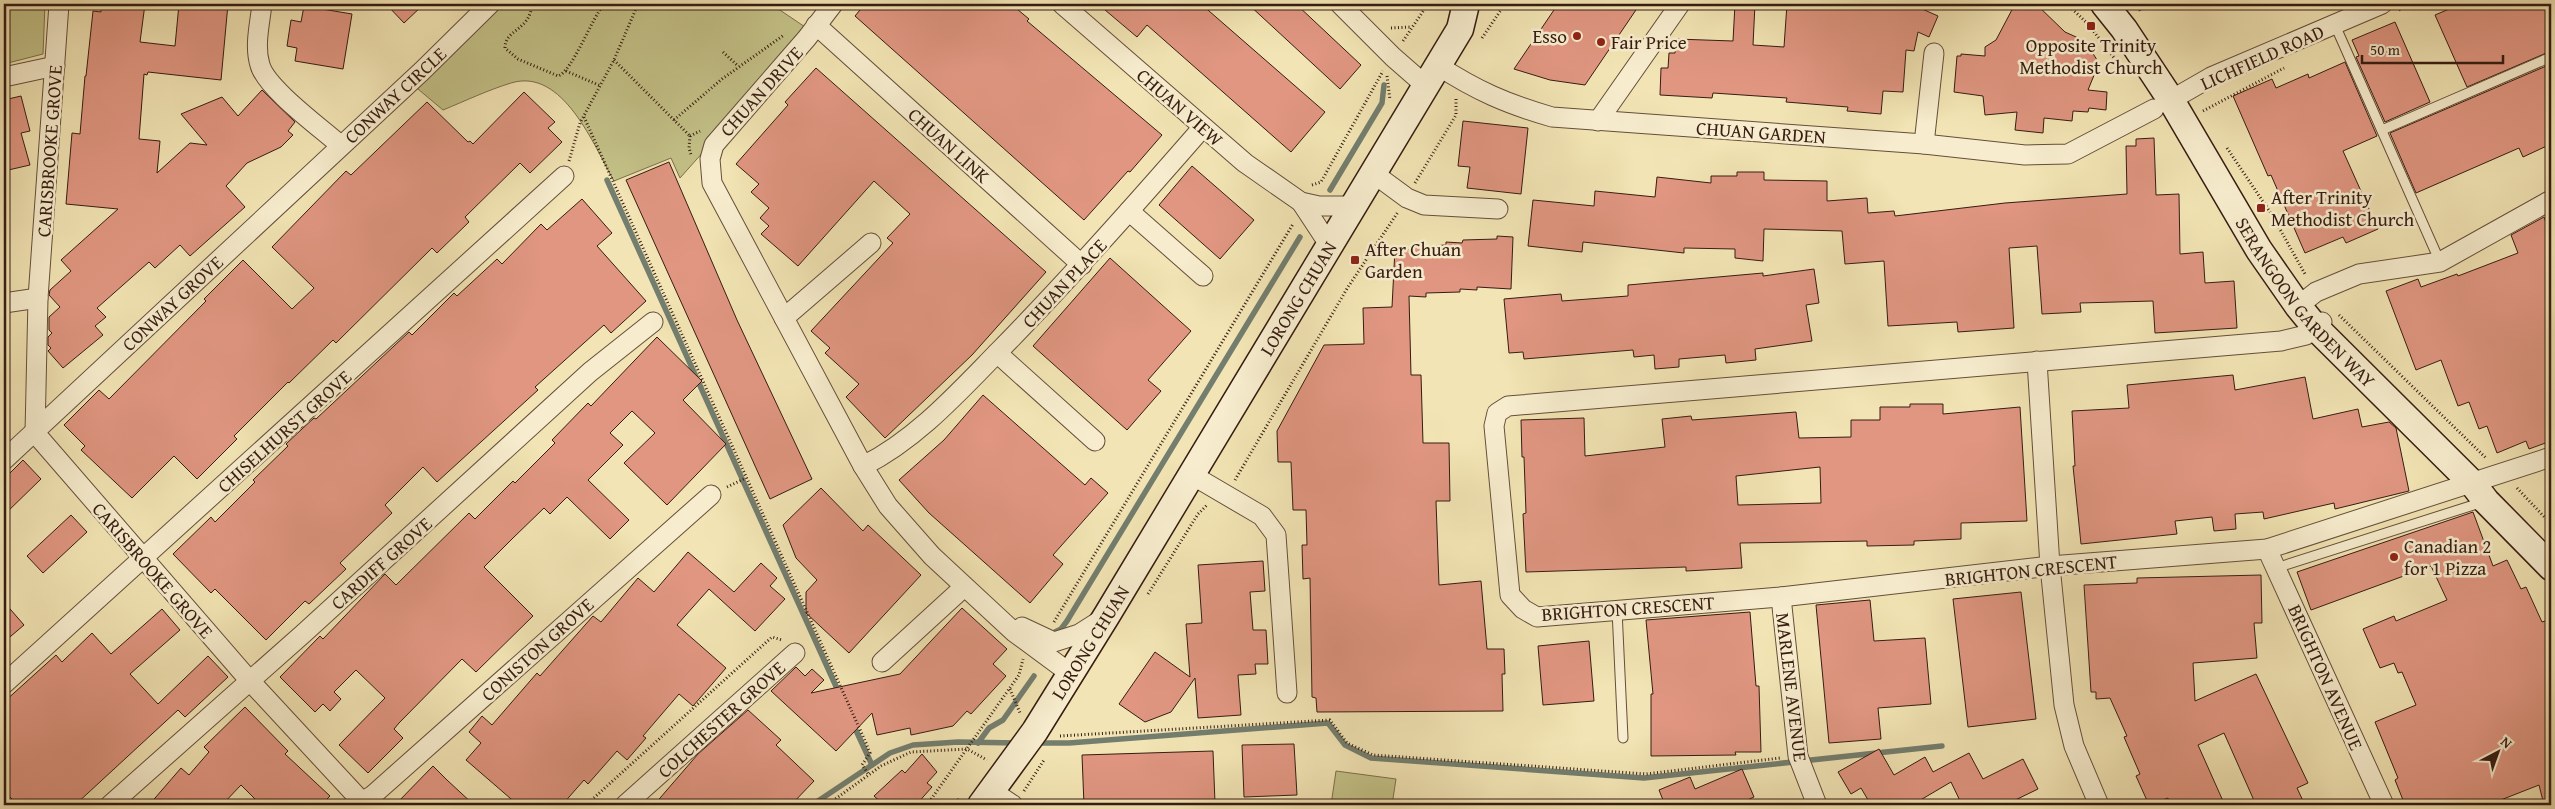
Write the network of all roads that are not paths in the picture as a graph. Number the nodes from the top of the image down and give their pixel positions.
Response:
1 (59, 4) edge
2 (262, 4) edge
3 (490, 4) edge
4 (833, 4) edge
5 (1063, 4) edge
6 (1340, 4) edge
7 (1466, 4) edge
8 (1486, 4) edge
9 (1680, 4) edge
10 (2104, 4) edge
11 (2118, 4) edge
12 (2382, 4) edge
13 (2335, 25) junction
14 (1460, 29) junction
15 (812, 32) junction
16 (1934, 53) dead end
17 (2551, 57) edge
18 (55, 66) junction
19 (1431, 75) junction
20 (4, 77) edge
21 (2168, 102) junction
22 (1598, 121) junction
23 (1203, 127) junction
24 (2382, 130) junction
25 (1924, 144) junction
26 (340, 146) junction
27 (1373, 173) junction
28 (564, 176) road end
29 (2551, 200) edge
30 (1300, 203) junction
31 (1354, 206) junction
32 (1498, 209) dead end
33 (1129, 211) junction
34 (871, 243) dead end
35 (1330, 246) junction
36 (2440, 262) junction
37 (1082, 265) junction
38 (1203, 276) dead end
39 (38, 298) junction
40 (4, 303) edge
41 (2301, 303) junction
42 (784, 318) junction
43 (653, 322) dead end
44 (2319, 325) junction
45 (997, 354) junction
46 (2037, 361) junction
47 (35, 433) junction
48 (1095, 441) dead end
49 (2551, 457) edge
50 (4, 460) edge
51 (863, 466) junction
52 (1192, 475) junction
53 (2483, 488) junction
54 (711, 495) dead end
55 (2551, 542) edge
56 (2267, 548) junction
57 (144, 559) junction
58 (2050, 566) junction
59 (2551, 567) edge
60 (2276, 568) junction
61 (964, 587) junction
62 (1781, 597) junction
63 (1617, 610) junction
64 (994, 614) junction
65 (1107, 616) junction
66 (795, 653) road end
67 (882, 662) dead end
68 (1071, 674) junction
69 (250, 681) junction
70 (4, 684) edge
71 (1287, 693) dead end
72 (1623, 738) dead end
73 (1001, 800) edge
74 (361, 804) edge
75 (110, 805) edge
76 (625, 805) edge
77 (1817, 805) edge
78 (2099, 805) edge
79 (2384, 805) edge

1 - 18 street, CARISBROOKE GROVE
2 - 26 street, CONWAY CIRCLE
3 - 26 street, CONWAY CIRCLE
4 - 15 street, CHUAN DRIVE
5 - 23 street, CHUAN VIEW
6 - 19 street, CHUAN GARDEN
7 - 14 street, LORONG CHUAN
8 - 14 street, LORONG CHUAN
9 - 22 street
10 - 21 street, SERANGOON GARDEN WAY
11 - 21 street, SERANGOON GARDEN WAY
12 - 13 street, LICHFIELD ROAD
13 - 21 street, LICHFIELD ROAD
13 - 24 lane
14 - 19 street, LORONG CHUAN
15 - 37 street, CHUAN LINK
15 - 42 street, CHUAN DRIVE
16 - 25 street
17 - 24 lane
18 - 20 street
18 - 39 street, CARISBROOKE GROVE
19 - 22 street, CHUAN GARDEN
19 - 27 street, LORONG CHUAN
21 - 25 street, CHUAN GARDEN
21 - 41 street, SERANGOON GARDEN WAY
22 - 25 street, CHUAN GARDEN
23 - 30 street, CHUAN VIEW
23 - 33 street, CHUAN PLACE
24 - 36 lane
26 - 47 street, CONWAY GROVE
27 - 31 street, LORONG CHUAN
27 - 32 street
28 - 57 street, CHISELHURST GROVE
29 - 36 street
30 - 31 street, CHUAN VIEW
30 - 35 street, CHUAN VIEW
31 - 35 street, LORONG CHUAN
33 - 37 street, CHUAN PLACE
33 - 38 street
34 - 42 street
35 - 52 street, LORONG CHUAN
36 - 41 street
37 - 45 street, CHUAN PLACE
39 - 40 street
39 - 47 street, CARISBROOKE GROVE
41 - 44 street, SERANGOON GARDEN WAY
42 - 51 street, CHUAN DRIVE
43 - 69 street, CARDIFF GROVE
44 - 46 street, BRIGHTON CRESCENT
44 - 53 street, SERANGOON GARDEN WAY
45 - 48 street
45 - 51 street, CHUAN PLACE
46 - 58 street
46 - 63 street, BRIGHTON CRESCENT
47 - 50 street, CONWAY GROVE
47 - 57 street, CARISBROOKE GROVE
49 - 53 street, BRIGHTON CRESCENT
51 - 61 street, CHUAN DRIVE
52 - 65 street, LORONG CHUAN
52 - 71 street
53 - 55 street, SERANGOON GARDEN WAY
53 - 56 street, BRIGHTON CRESCENT
53 - 59 street, SERANGOON GARDEN WAY
53 - 60 lane
54 - 74 street, CONISTON GROVE
56 - 58 street, BRIGHTON CRESCENT
56 - 60 street, BRIGHTON AVENUE
57 - 69 street, CARISBROOKE GROVE
57 - 70 street, CHISELHURST GROVE
58 - 62 street, BRIGHTON CRESCENT
58 - 78 street
60 - 79 street, BRIGHTON AVENUE
61 - 64 street, CHUAN DRIVE
61 - 67 street
62 - 63 street, BRIGHTON CRESCENT
62 - 77 street, MARLENE AVENUE
63 - 72 lane
64 - 65 street
64 - 68 street, CHUAN DRIVE
65 - 68 street, LORONG CHUAN
66 - 76 street, COLCHESTER GROVE
68 - 73 street, LORONG CHUAN
69 - 74 street, CARISBROOKE GROVE
69 - 75 street, CARDIFF GROVE

